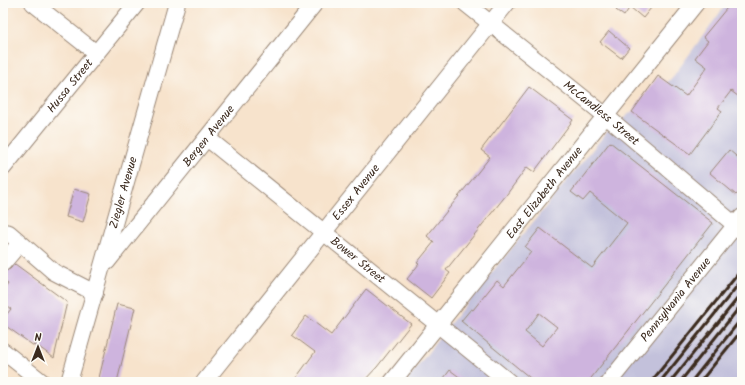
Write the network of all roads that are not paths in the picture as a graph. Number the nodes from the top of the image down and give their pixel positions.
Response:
1 (34, 3) edge
2 (137, 3) edge
3 (177, 3) edge
4 (315, 3) edge
5 (465, 3) edge
6 (507, 3) edge
7 (696, 3) edge
8 (490, 24) junction
9 (96, 53) junction
10 (606, 116) junction
11 (207, 138) junction
12 (3, 168) edge
13 (739, 221) edge
14 (3, 232) edge
15 (324, 232) junction
16 (20, 243) junction
17 (3, 263) edge
18 (102, 268) junction
19 (95, 293) junction
20 (438, 325) junction
21 (3, 351) edge
22 (42, 382) edge
23 (69, 382) edge
24 (204, 382) edge
25 (392, 382) edge
26 (509, 382) edge
27 (609, 382) edge

1 - 9 street
2 - 9 street, Hussa Street
3 - 18 street, Ziegler Avenue
4 - 11 street, Bergen Avenue
5 - 8 street, McCandless Street
6 - 8 street, Essex Avenue
7 - 10 street, East Elizabeth Avenue
8 - 10 street, McCandless Street
8 - 15 street, Essex Avenue
9 - 12 street, Hussa Street
10 - 13 street, McCandless Street
10 - 20 street, East Elizabeth Avenue
11 - 15 street, Bower Street
11 - 18 street, Bergen Avenue
13 - 27 street, Pennsylvania Avenue
14 - 16 street
15 - 20 street, Bower Street
15 - 24 street, Essex Avenue
16 - 17 street
16 - 19 street
18 - 19 street, Ziegler Avenue
19 - 23 street, Ziegler Avenue
20 - 25 street, East Elizabeth Avenue
20 - 26 street, Bower Street
21 - 22 street

